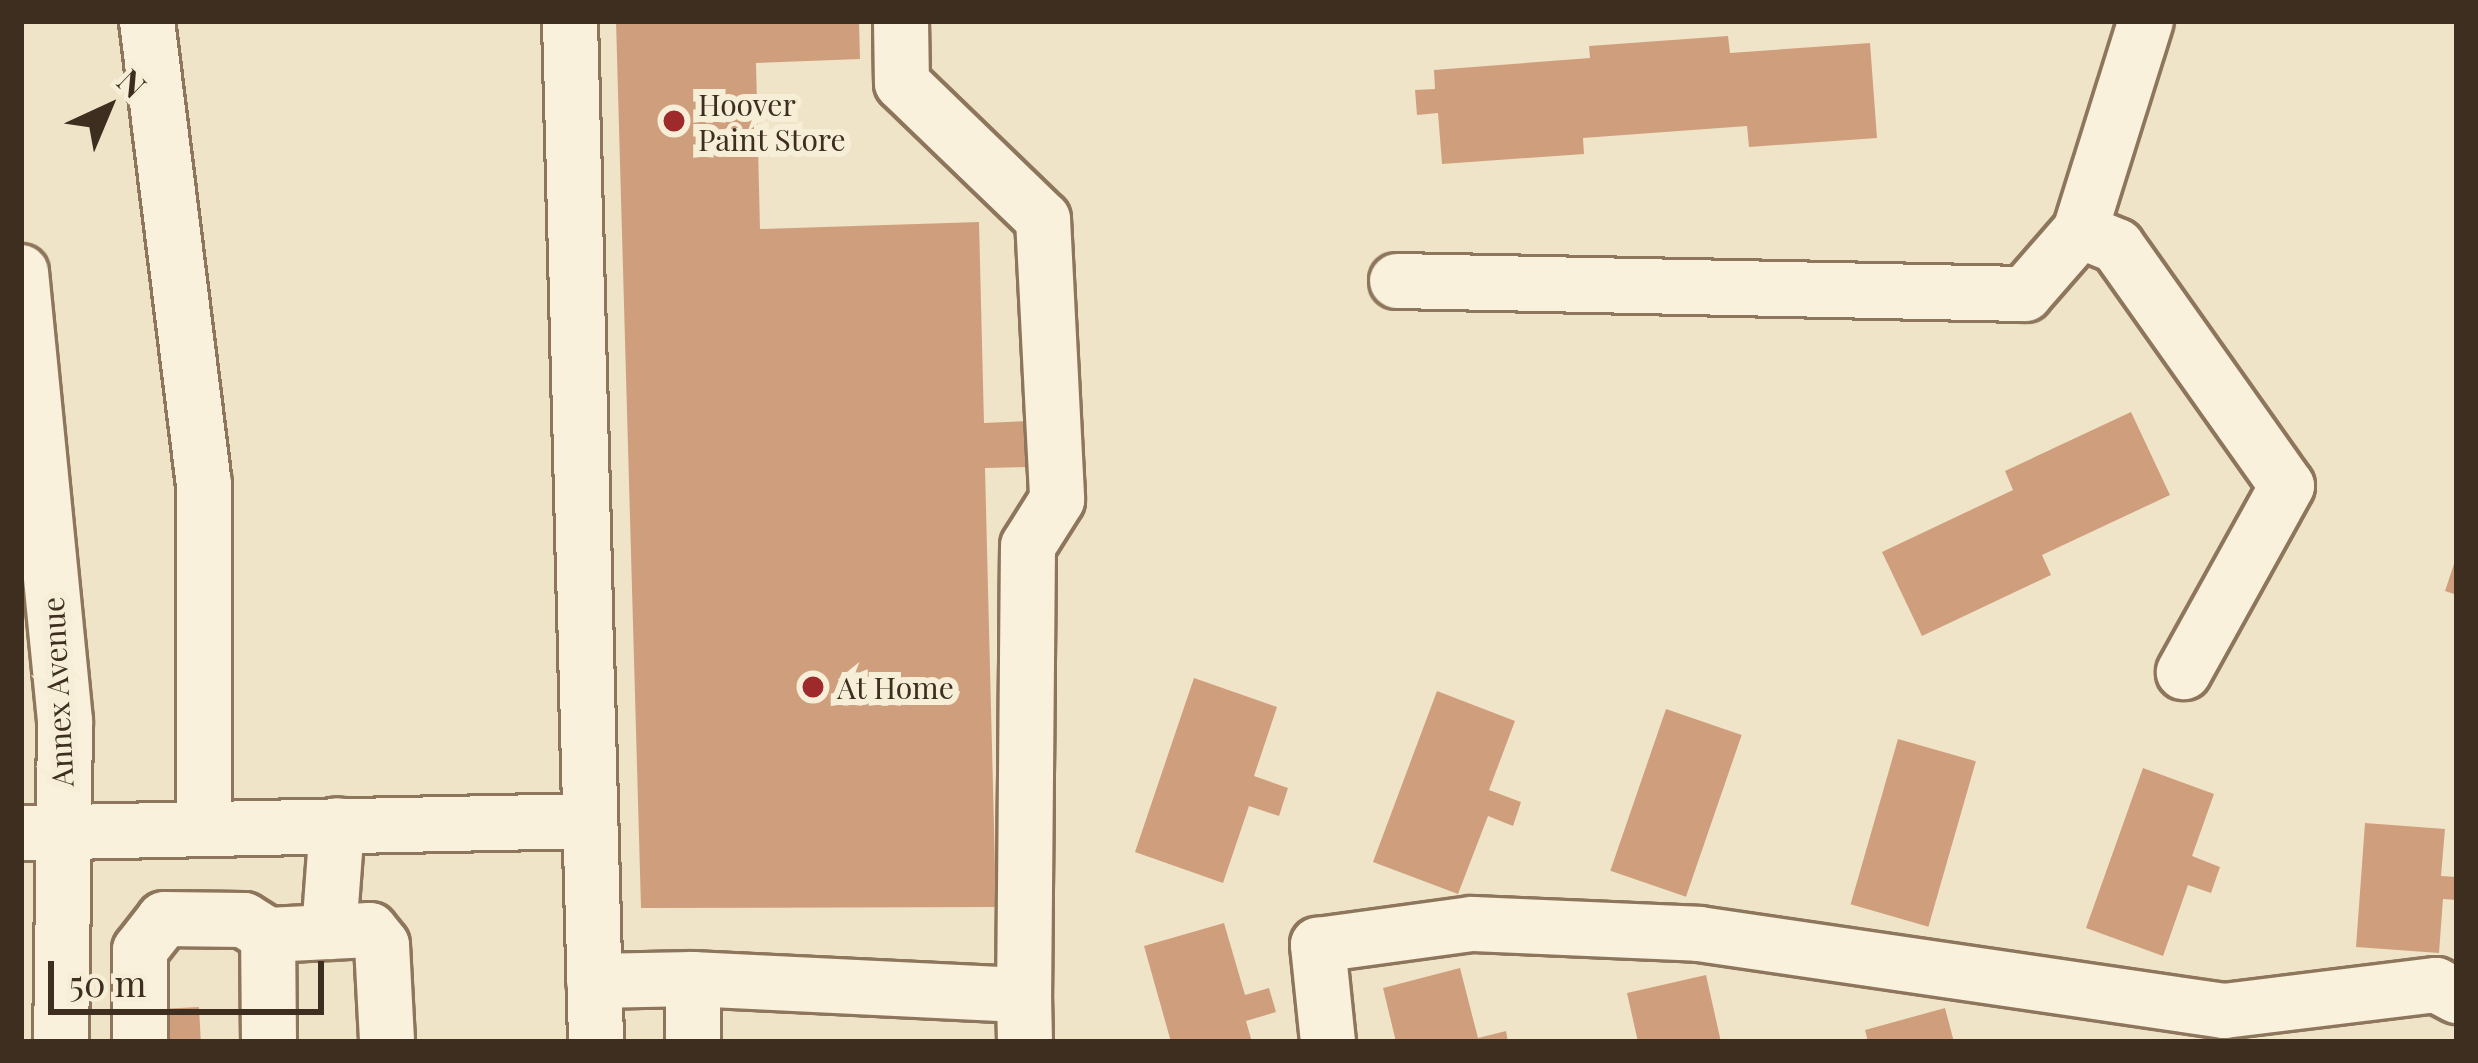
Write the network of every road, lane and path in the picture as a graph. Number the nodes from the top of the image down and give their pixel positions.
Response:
1 (147, 21) edge
2 (570, 21) edge
3 (901, 21) edge
4 (2146, 21) edge
5 (2080, 231) junction
6 (21, 272) edge
7 (1397, 281) dead end
8 (2184, 672) dead end
9 (590, 821) junction
10 (337, 826) junction
11 (204, 828) junction
12 (42, 832) edge
13 (329, 932) junction
14 (268, 934) junction
15 (693, 979) junction
16 (594, 981) junction
17 (2457, 995) edge
18 (1024, 1018) edge
19 (2296, 1022) edge
20 (61, 1042) edge
21 (140, 1042) edge
22 (269, 1042) edge
23 (387, 1042) edge
24 (596, 1042) edge
25 (693, 1042) edge
26 (1328, 1042) edge

1 - 11 street
2 - 9 street
3 - 18 street
4 - 5 street
5 - 7 street
5 - 8 street
6 - 12 street, Annex Avenue
9 - 10 street
9 - 16 street
10 - 11 street
10 - 13 street
11 - 12 street
12 - 20 street, Annex Avenue
13 - 14 street
13 - 23 street
14 - 21 street
14 - 22 street
15 - 16 street
15 - 18 street
15 - 25 street
16 - 24 street
17 - 19 street
19 - 26 street

